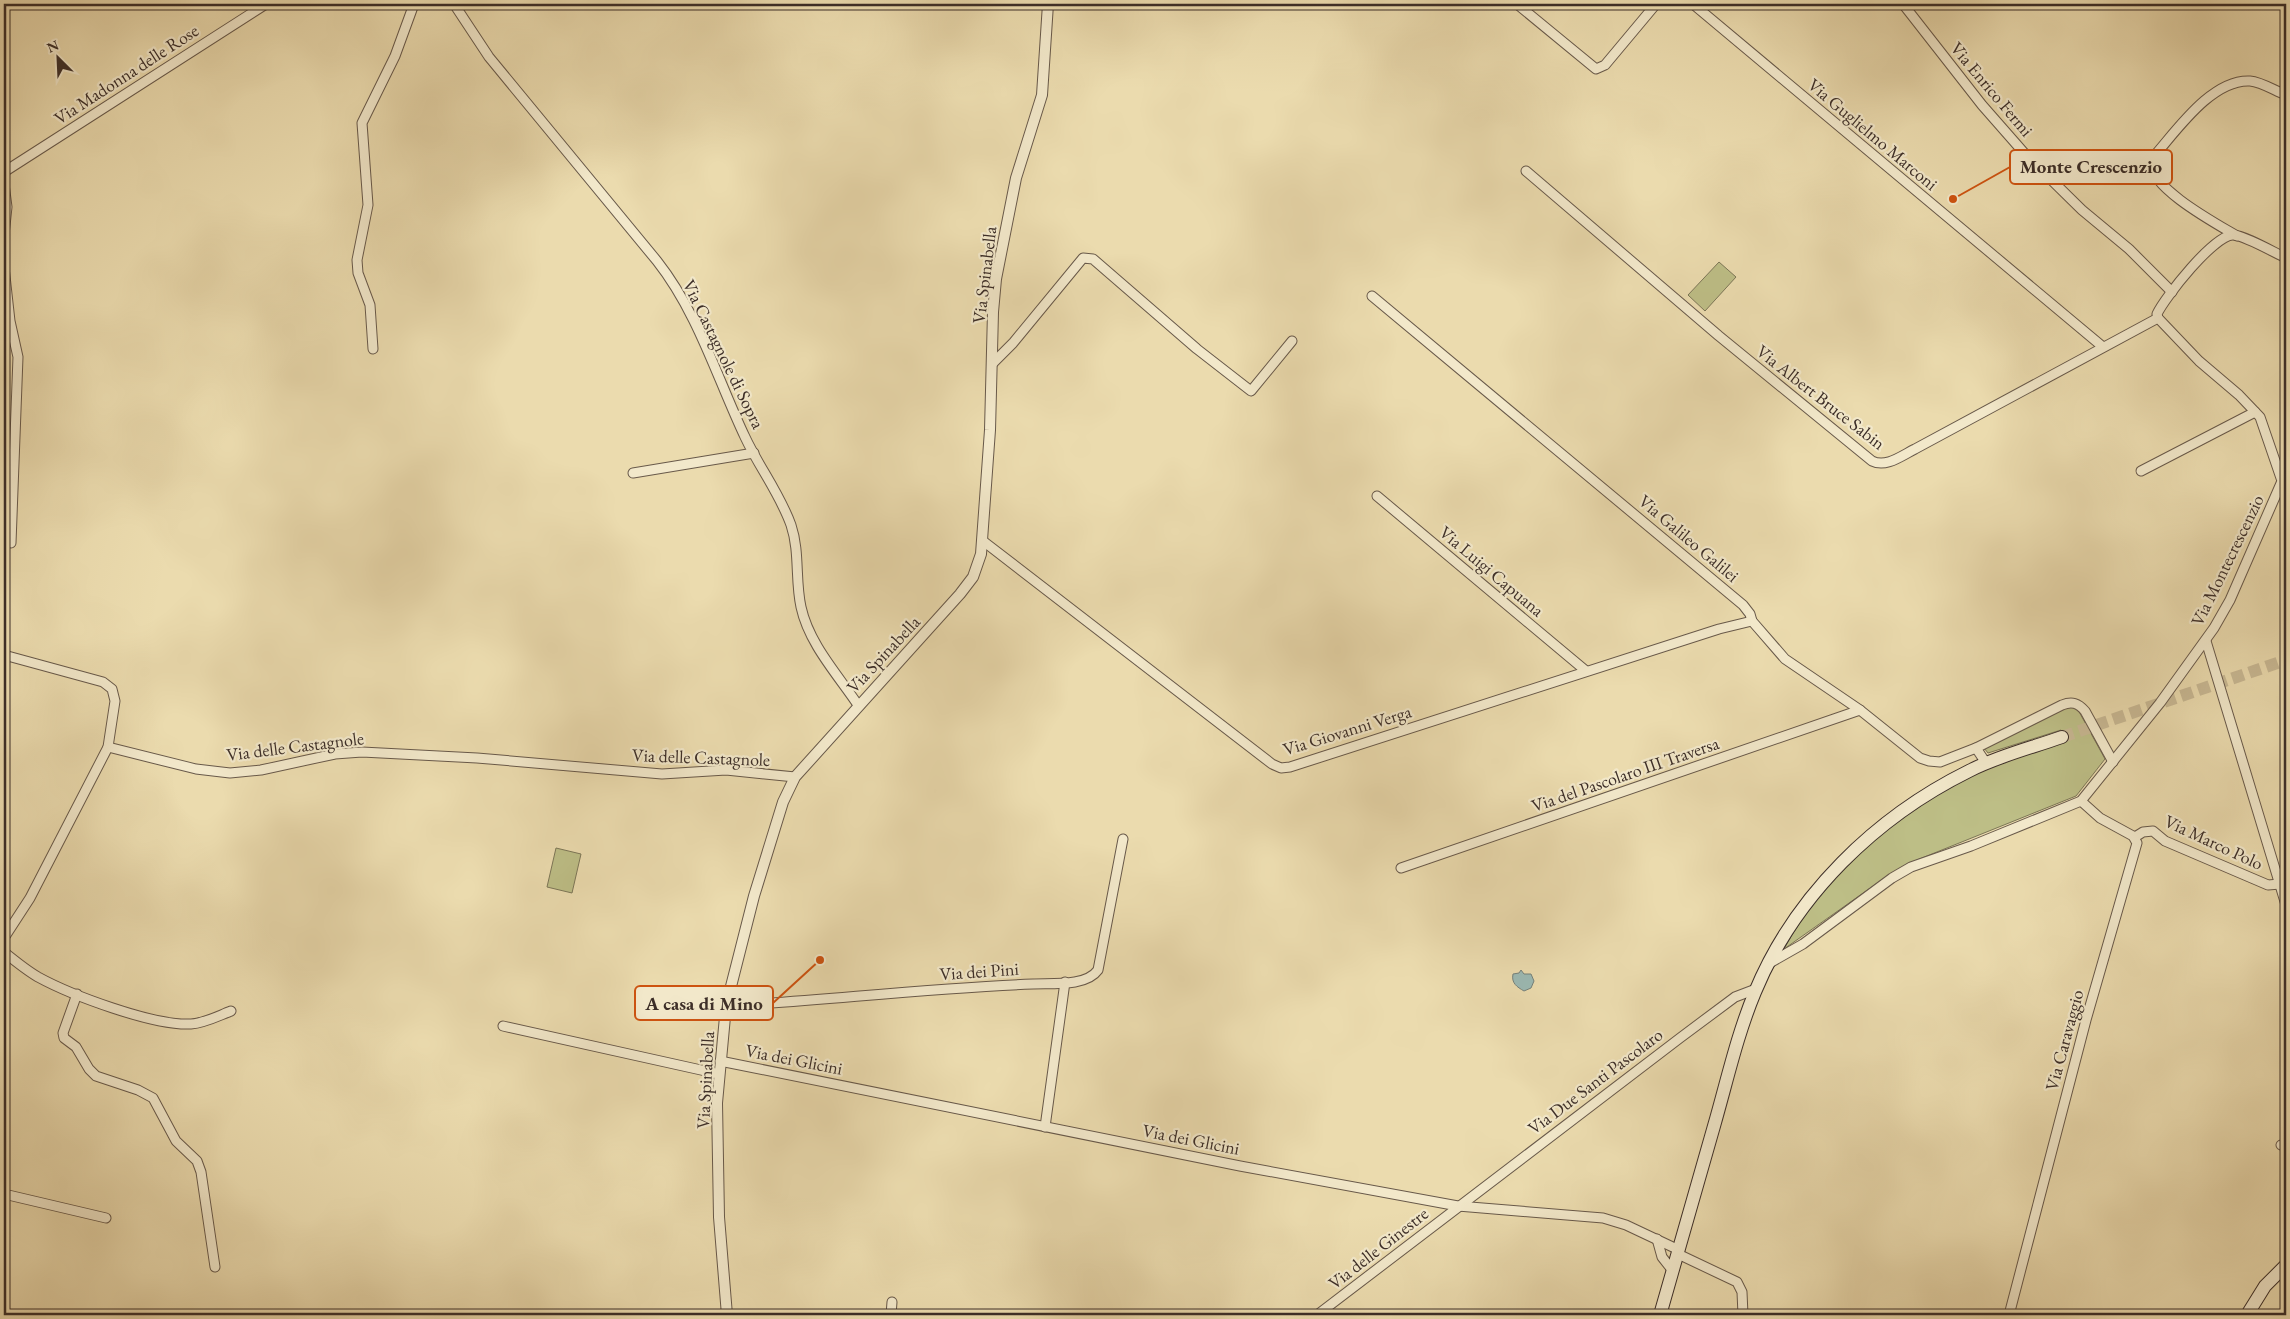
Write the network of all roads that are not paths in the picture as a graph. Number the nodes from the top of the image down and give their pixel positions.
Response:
1 (266, 4) edge
2 (414, 4) edge
3 (454, 4) edge
4 (1048, 4) edge
5 (1517, 4) edge
6 (1656, 4) edge
7 (1693, 4) edge
8 (1903, 4) edge
9 (2286, 94) edge
10 (4, 172) edge
11 (1526, 172) dead end
12 (4, 184) edge
13 (2240, 237) junction
14 (2286, 258) edge
15 (2172, 292) junction
16 (1372, 296) dead end
17 (2158, 318) junction
18 (1292, 341) dead end
19 (2103, 347) junction
20 (373, 349) dead end
21 (992, 364) junction
22 (2255, 412) junction
23 (754, 453) junction
24 (2141, 471) dead end
25 (634, 473) dead end
26 (1377, 496) dead end
27 (983, 541) junction
28 (11, 543) dead end
29 (1752, 621) junction
30 (2206, 642) junction
31 (4, 655) edge
32 (1586, 671) junction
33 (858, 705) junction
34 (1860, 710) junction
35 (2062, 737) tunnel mouth
36 (108, 747) junction
37 (1976, 748) junction
38 (2113, 762) junction
39 (1986, 764) junction
40 (796, 777) junction
41 (2081, 801) junction
42 (2135, 837) junction
43 (1123, 839) dead end
44 (1401, 868) dead end
45 (2280, 884) junction
46 (2286, 905) edge
47 (4, 938) edge
48 (4, 952) edge
49 (1767, 965) junction
50 (1065, 982) junction
51 (1756, 989) junction
52 (77, 994) junction
53 (726, 1006) junction
54 (230, 1011) dead end
55 (503, 1026) dead end
56 (720, 1061) junction
57 (719, 1074) junction
58 (1045, 1127) junction
59 (4, 1194) edge
60 (1458, 1206) junction
61 (106, 1218) dead end
62 (1657, 1239) junction
63 (1678, 1252) junction
64 (2286, 1266) edge
65 (215, 1267) dead end
66 (1673, 1271) junction
67 (892, 1302) dead end
68 (727, 1315) edge
69 (890, 1315) edge
70 (1317, 1315) edge
71 (1660, 1315) edge
72 (1743, 1315) edge
73 (2009, 1315) edge
74 (2247, 1315) edge

1 - 10 street, Via Madonna delle Rose
2 - 20 street
3 - 23 street, Via Castagnole di Sopra
4 - 21 street, Via Spinabella
5 - 6 street
7 - 19 street, Via Guglielmo Marconi
8 - 15 street, Via Enrico Fermi
9 - 13 street
11 - 19 street, Via Albert Bruce Sabin
12 - 28 street
13 - 14 street
13 - 15 street
15 - 17 street
16 - 29 street, Via Galileo Galilei
17 - 19 street, Via Albert Bruce Sabin
17 - 22 street, Via Montecrescenzio
18 - 21 street
21 - 27 street, Via Spinabella
22 - 24 street
22 - 30 street, Via Montecrescenzio
23 - 25 street
23 - 33 street, Via Castagnole di Sopra
26 - 32 street, Via Luigi Capuana
27 - 32 street, Via Giovanni Verga
27 - 33 street, Via Spinabella
29 - 32 street, Via Giovanni Verga
29 - 34 street, Via Galileo Galilei
30 - 38 street
30 - 45 street, Via Montecrescenzio
31 - 36 street
33 - 40 street, Via Spinabella
34 - 37 street, Via Galileo Galilei
34 - 44 street, Via del Pascolaro III Traversa
35 - 39 main road
36 - 40 street, Via delle Castagnole
36 - 47 street
37 - 38 street, Via Galileo Galilei
37 - 39 street
38 - 41 street
39 - 49 main road
40 - 53 street, Via Spinabella
41 - 42 street
41 - 49 street
42 - 45 street, Via Marco Polo
42 - 73 street, Via Caravaggio
43 - 50 street, Via dei Pini
45 - 46 street, Via Montecrescenzio
48 - 52 street
49 - 51 main road
50 - 53 street, Via dei Pini
50 - 58 street
51 - 60 street, Via Due Santi Pascolaro
51 - 63 main road
52 - 54 street
52 - 65 street
53 - 56 street, Via Spinabella
55 - 57 street
56 - 57 street, Via Spinabella
56 - 58 street, Via dei Glicini
57 - 68 street, Via Spinabella
58 - 60 street, Via dei Glicini
59 - 61 street
60 - 62 street, Via dei Glicini
60 - 70 street, Via delle Ginestre
62 - 63 street, Via dei Glicini
62 - 66 street
63 - 66 main road
63 - 72 street, Via dei Glicini
64 - 74 main road
66 - 71 main road
67 - 69 street

